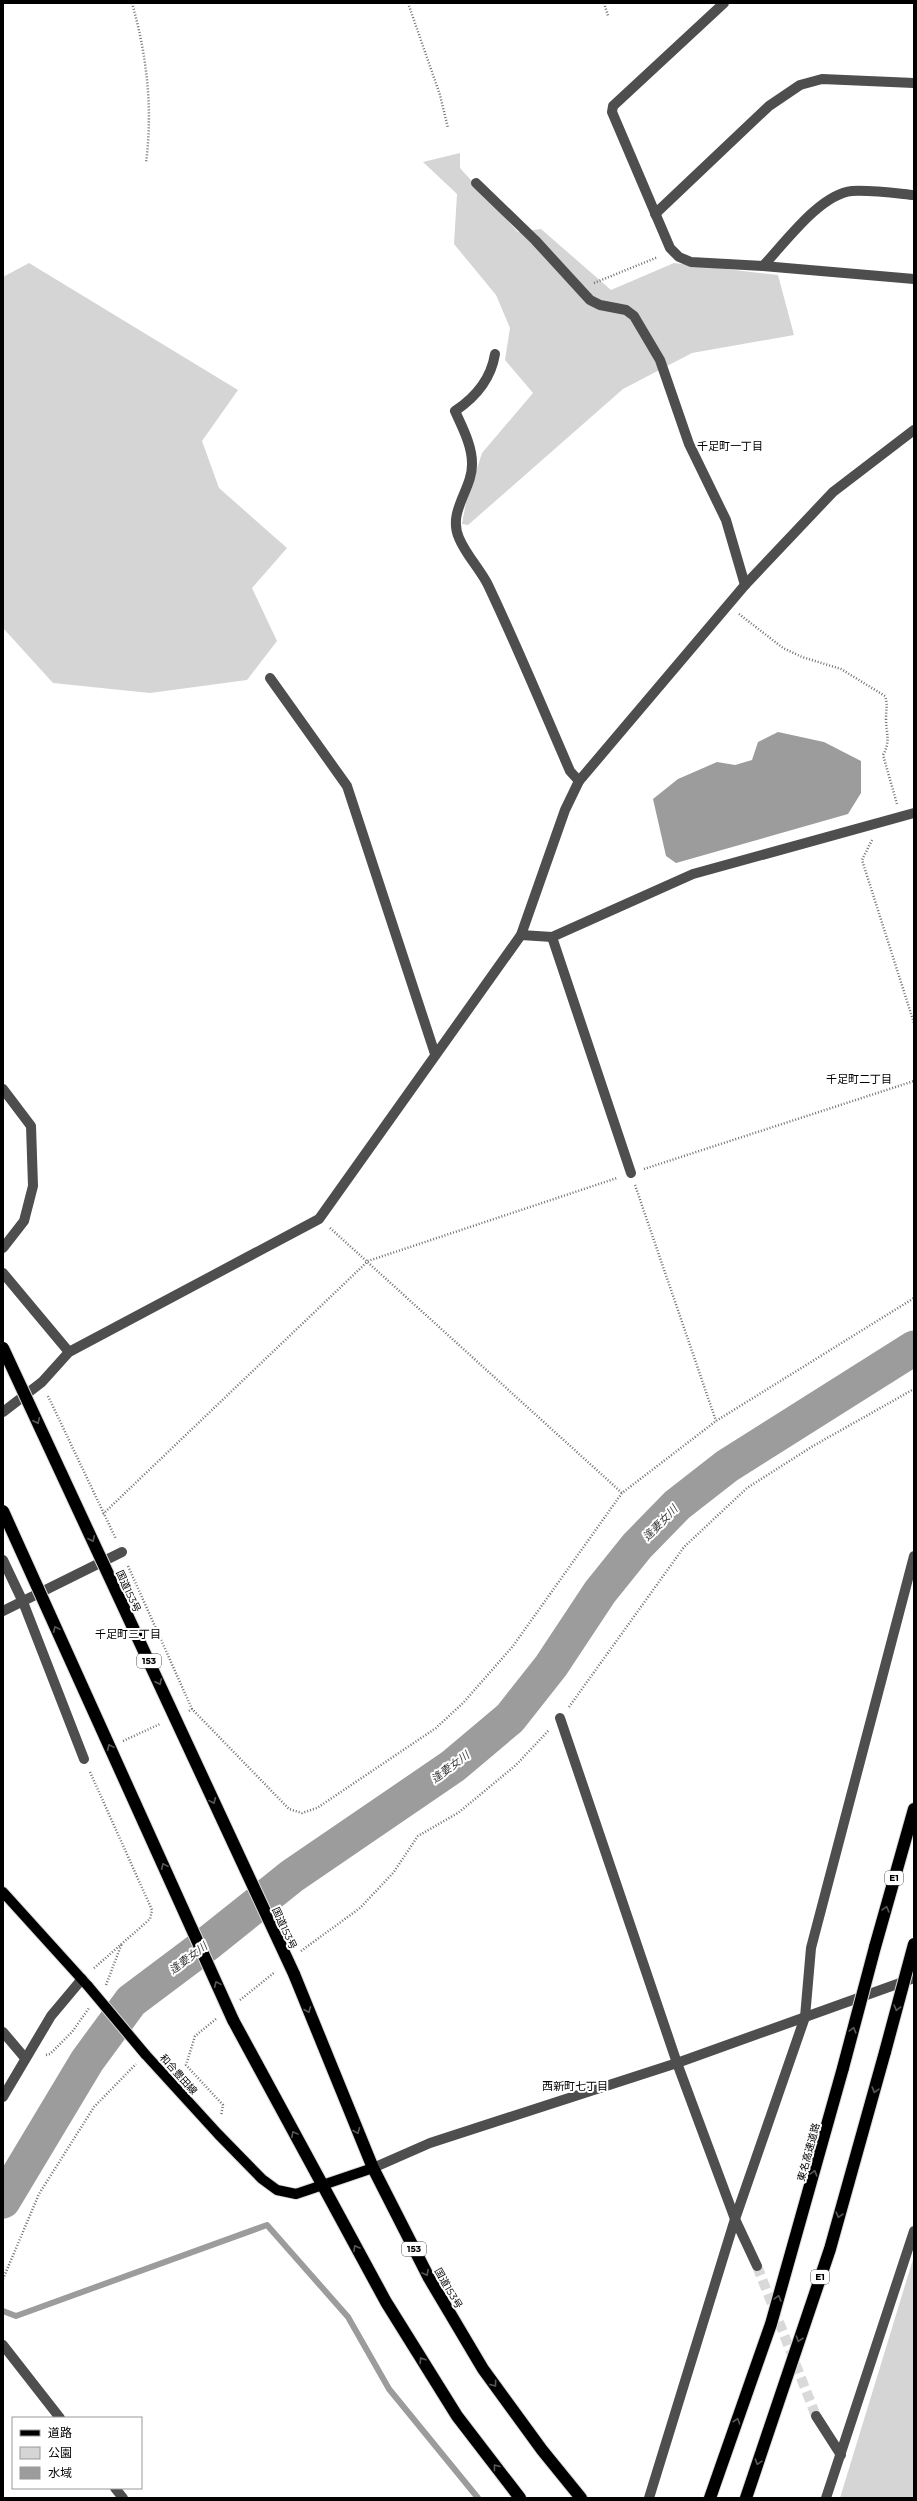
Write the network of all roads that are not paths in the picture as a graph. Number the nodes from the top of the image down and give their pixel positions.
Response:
1 (724, 3) edge
2 (914, 83) edge
3 (476, 183) dead end
4 (914, 194) edge
5 (655, 214) junction
6 (763, 266) junction
7 (914, 279) edge
8 (495, 354) dead end
9 (914, 430) edge
10 (745, 585) junction
11 (270, 678) dead end
12 (579, 781) junction
13 (914, 813) edge
14 (521, 935) junction
15 (552, 938) junction
16 (435, 1054) junction
17 (3, 1089) edge
18 (631, 1174) road end
19 (3, 1248) edge
20 (3, 1273) edge
21 (3, 1348) edge
22 (69, 1352) junction
23 (3, 1412) edge
24 (3, 1511) edge
25 (122, 1552) dead end
26 (914, 1556) edge
27 (3, 1560) edge
28 (23, 1602) junction
29 (3, 1611) edge
30 (560, 1718) road end
31 (84, 1759) road end
32 (914, 1809) edge
33 (3, 1892) edge
34 (914, 1944) edge
35 (914, 1978) edge
36 (85, 1983) junction
37 (805, 2017) junction
38 (3, 2032) edge
39 (25, 2058) junction
40 (677, 2063) junction
41 (3, 2097) edge
42 (373, 2168) junction
43 (322, 2186) junction
44 (735, 2219) junction
45 (914, 2231) edge
46 (757, 2266) tunnel mouth
47 (3, 2345) edge
48 (816, 2416) tunnel mouth
49 (59, 2417) edge
50 (841, 2455) junction
51 (116, 2489) edge
52 (123, 2498) edge
53 (520, 2498) edge
54 (581, 2498) edge
55 (649, 2498) edge
56 (710, 2498) edge
57 (746, 2498) edge
58 (826, 2498) edge

1 - 5 street
2 - 5 street
3 - 10 street
4 - 6 street
5 - 6 street
6 - 7 street
8 - 12 street
9 - 10 street
10 - 12 street
11 - 16 street
12 - 14 street
13 - 15 street
14 - 15 street
14 - 16 street
15 - 18 street
16 - 22 street
17 - 19 street
20 - 22 street
21 -> 42 highway, 国道153号 / 153, bridge
22 - 23 street
43 -> 24 highway, bridge
25 - 28 street
26 - 37 street
27 - 28 street
28 - 29 street
28 - 31 street
30 - 40 street
56 -> 32 highway, 東名高速道路 / E1, bridge
33 - 36 main road, 和合豊田線
34 -> 57 highway, E1, bridge
35 - 37 street
36 - 39 street
36 - 43 main road, 和合豊田線, bridge
37 - 40 street
37 - 44 street
38 - 39 street
39 - 41 street
40 - 42 street
40 - 44 street
42 - 43 main road, 和合豊田線
42 -> 54 highway, 国道153号 / 153
53 -> 43 highway
44 - 46 street
44 - 55 street
45 - 50 street
47 - 49 street
48 - 50 street
50 - 58 street
51 - 52 street

